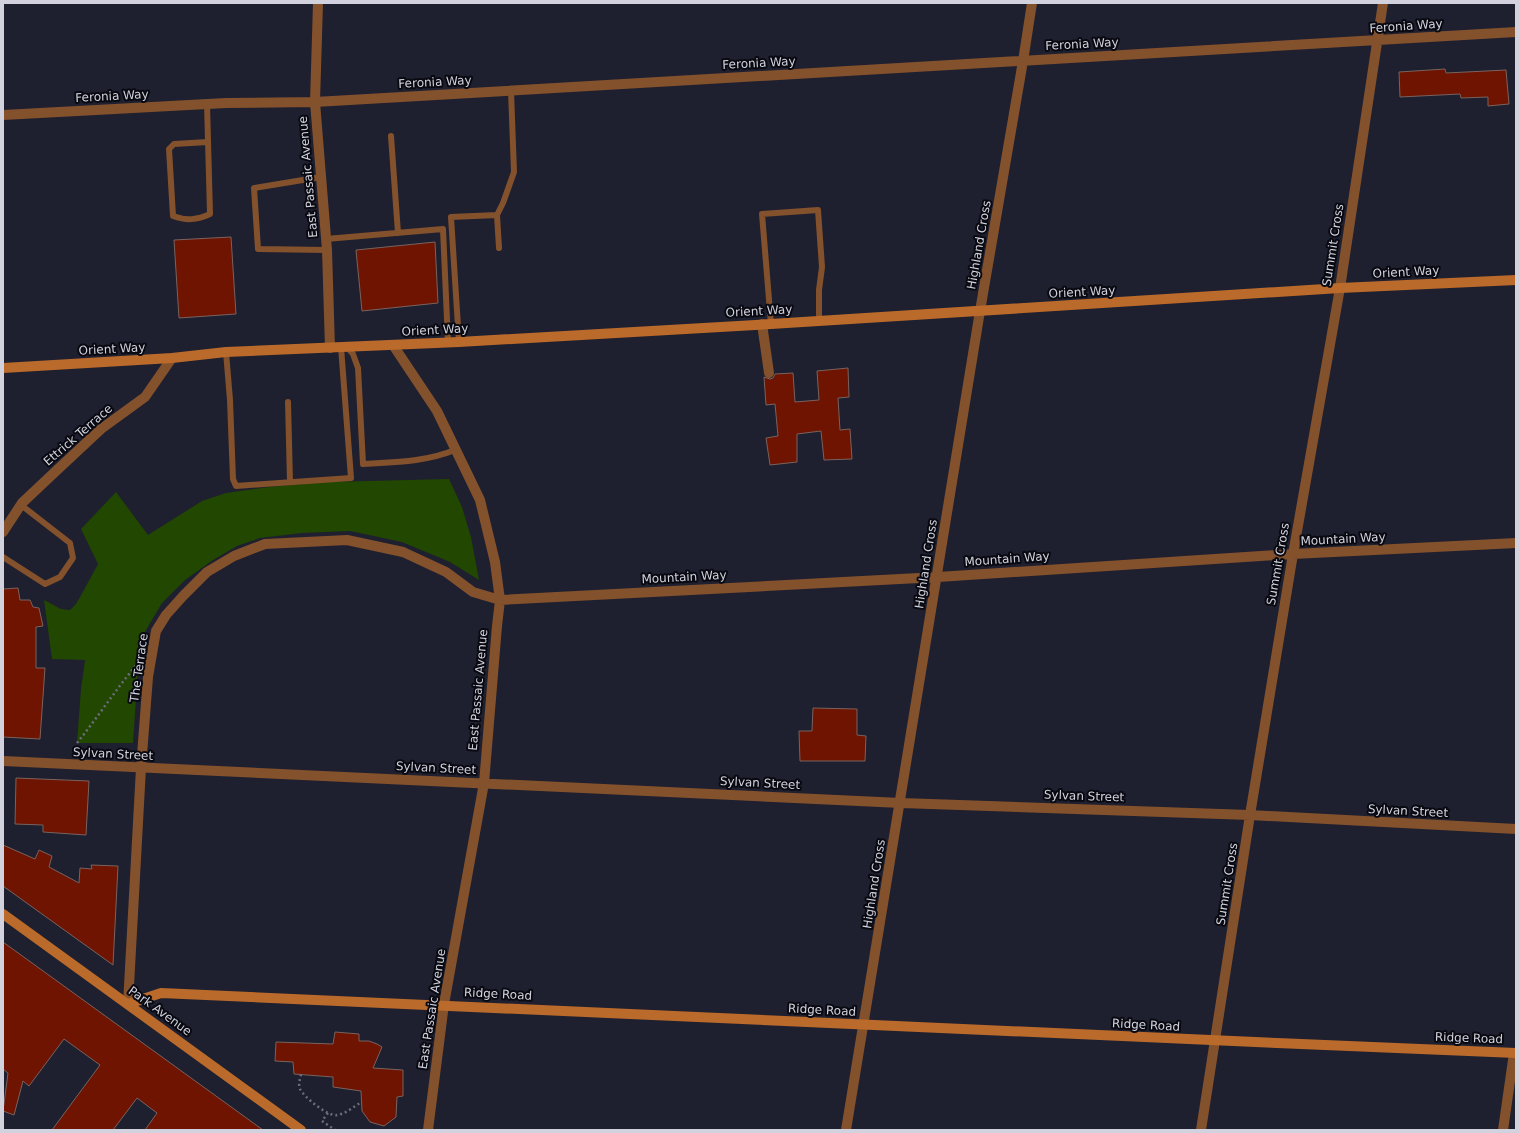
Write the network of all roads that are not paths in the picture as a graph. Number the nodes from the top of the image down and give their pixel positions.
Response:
1 (318, 3) edge
2 (1032, 3) edge
3 (1383, 3) edge
4 (1516, 32) edge
5 (1377, 41) junction
6 (1023, 61) junction
7 (511, 91) junction
8 (315, 102) junction
9 (207, 104) junction
10 (3, 114) edge
11 (391, 136) dead end
12 (208, 142) junction
13 (321, 178) junction
14 (497, 214) junction
15 (398, 233) junction
16 (326, 239) junction
17 (499, 248) dead end
18 (327, 250) junction
19 (1516, 280) edge
20 (1340, 288) junction
21 (980, 311) junction
22 (819, 320) junction
23 (767, 324) junction
24 (448, 342) junction
25 (459, 342) junction
26 (393, 345) junction
27 (344, 347) junction
28 (330, 348) junction
29 (226, 352) junction
30 (172, 358) junction
31 (3, 368) edge
32 (769, 373) dead end
33 (288, 402) dead end
34 (455, 450) junction
35 (290, 482) junction
36 (21, 505) junction
37 (3, 532) edge
38 (1516, 542) edge
39 (1293, 554) junction
40 (3, 557) edge
41 (938, 577) junction
42 (500, 600) junction
43 (3, 761) edge
44 (141, 768) junction
45 (484, 783) junction
46 (901, 803) junction
47 (1250, 815) junction
48 (1516, 829) edge
49 (3, 914) edge
50 (128, 1004) junction
51 (444, 1004) junction
52 (864, 1025) junction
53 (1216, 1041) junction
54 (1515, 1053) edge
55 (301, 1130) edge
56 (428, 1130) edge
57 (846, 1130) edge
58 (1201, 1130) edge
59 (1503, 1130) edge

1 - 8 street, East Passaic Avenue
2 - 6 street, Highland Cross
3 - 5 street, Summit Cross
4 - 5 street, Feronia Way
5 - 6 street, Feronia Way
5 - 20 street, Summit Cross
6 - 7 street, Feronia Way
6 - 21 street, Highland Cross
7 - 8 street, Feronia Way
7 - 14 lane
8 - 9 street, Feronia Way
8 - 13 street, East Passaic Avenue
9 - 10 street, Feronia Way
9 - 12 lane
11 - 15 lane
12 - 12 lane
13 - 16 street, East Passaic Avenue
13 - 18 lane
14 - 17 lane
14 - 25 lane
15 - 16 lane
15 - 24 lane
16 - 18 street, East Passaic Avenue
18 - 28 street, East Passaic Avenue
19 - 20 street, Orient Way
20 - 21 street, Orient Way
20 - 39 street, Summit Cross
21 - 22 street, Orient Way
21 - 41 street, Highland Cross
22 - 23 street, Orient Way
22 - 23 lane
23 - 25 street, Orient Way
23 - 32 street
24 - 25 street, Orient Way
24 - 26 street, Orient Way
26 - 27 street, Orient Way
26 - 34 street, East Passaic Avenue
27 - 28 street, Orient Way
27 - 34 lane
27 - 35 lane
28 - 29 street, Orient Way
29 - 30 street, Orient Way
29 - 35 lane
30 - 31 street, Orient Way
30 - 36 street, Ettrick Terrace
33 - 35 lane
34 - 42 street, East Passaic Avenue
36 - 37 street, Ettrick Terrace
36 - 40 lane
38 - 39 street, Mountain Way
39 - 41 street, Mountain Way
39 - 47 street, Summit Cross
41 - 42 street, Mountain Way
41 - 46 street, Highland Cross
42 - 44 street, The Terrace
42 - 45 street, East Passaic Avenue
43 - 44 street, Sylvan Street
44 - 45 street, Sylvan Street
44 - 50 street, The Terrace
45 - 46 street, Sylvan Street
45 - 51 street, East Passaic Avenue
46 - 47 street, Sylvan Street
46 - 52 street, Highland Cross
47 - 48 street, Sylvan Street
47 - 53 street, Summit Cross
49 - 50 street, Park Avenue
50 - 51 street, Ridge Road
50 - 55 street, Park Avenue
51 - 52 street, Ridge Road
51 - 56 street, East Passaic Avenue
52 - 53 street, Ridge Road
52 - 57 street, Highland Cross
53 - 54 street, Ridge Road
53 - 58 street, Summit Cross
54 - 59 street

